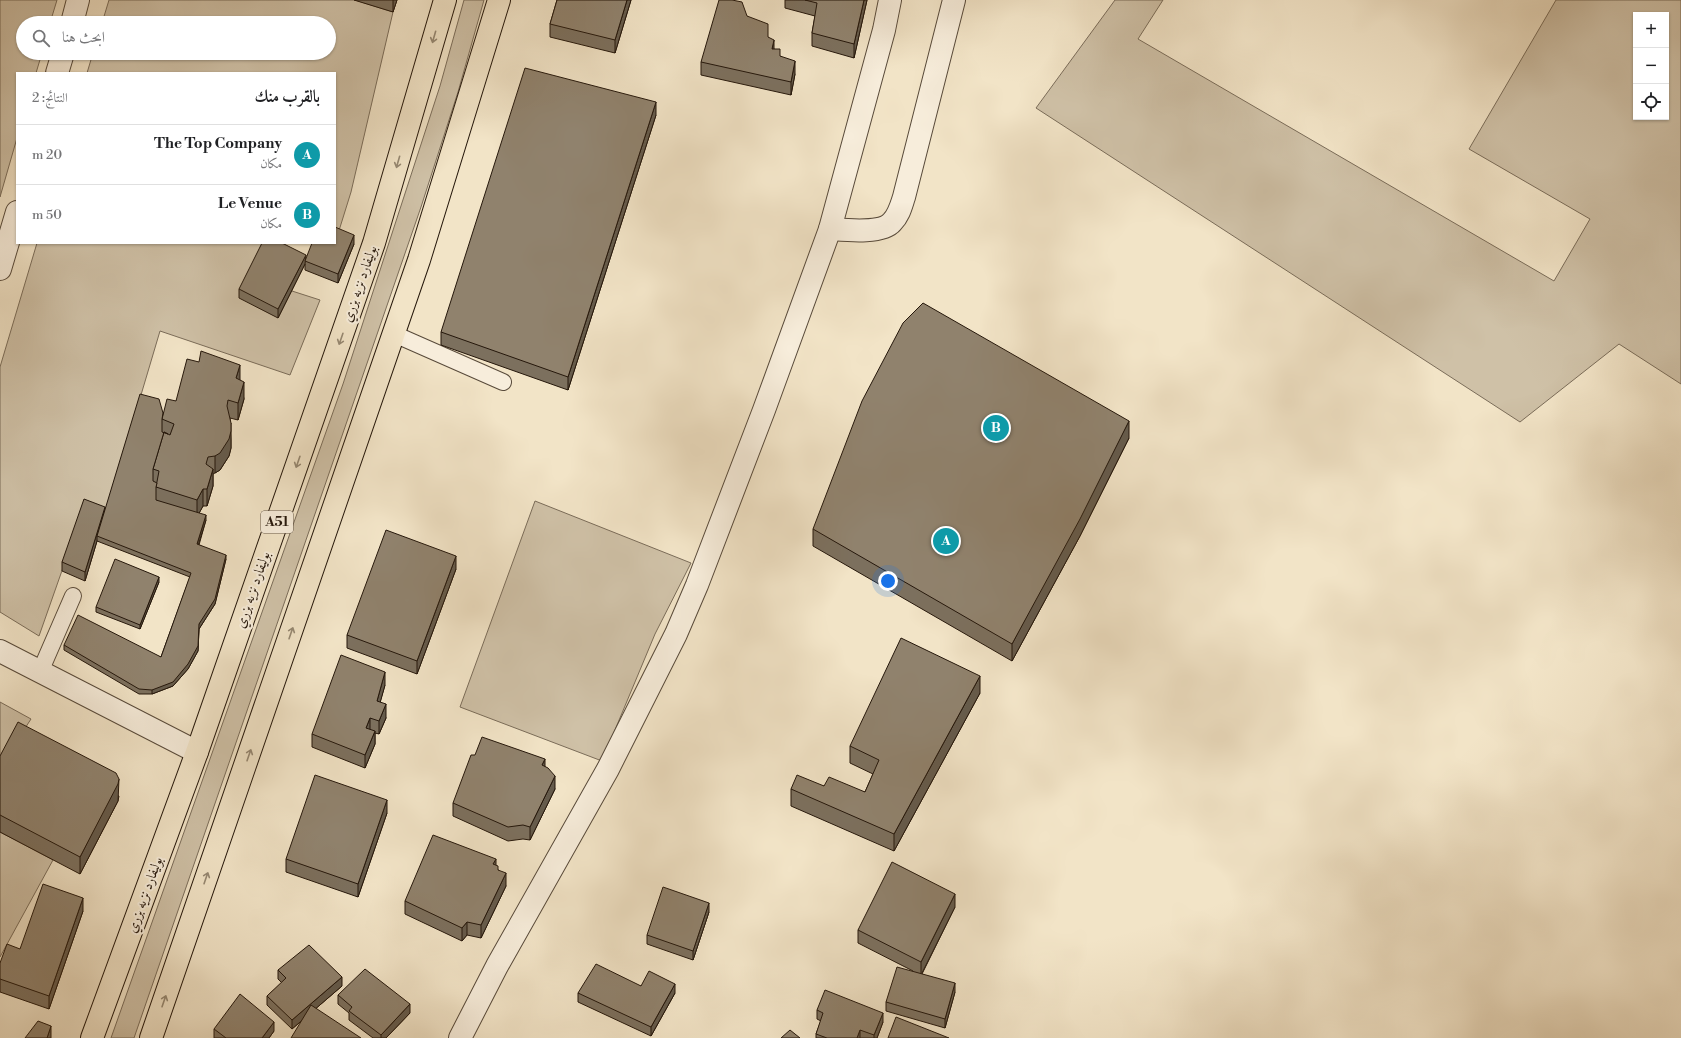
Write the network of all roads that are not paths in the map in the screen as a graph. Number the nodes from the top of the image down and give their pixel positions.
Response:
1 (78, 0) edge
2 (445, 0) edge
3 (499, 0) edge
4 (890, 0) edge
5 (954, 0) edge
6 (74, 16) edge
7 (61, 60) edge
8 (57, 72) edge
9 (16, 215) edge
10 (830, 229) junction
11 (0, 269) edge
12 (394, 334) junction
13 (503, 382) dead end
14 (73, 596) dead end
15 (0, 652) edge
16 (40, 672) junction
17 (197, 752) junction
18 (92, 1038) edge
19 (151, 1038) edge
20 (460, 1038) edge

1 - 6 street
2 -> 17 highway, بوليفارد نزيه بزري / A51
3 - 12 highway
4 - 10 street
5 - 10 street
7 - 8 street
9 - 11 street
10 - 20 street
12 - 13 lane
19 -> 12 highway
14 - 16 lane
15 - 16 street
16 - 17 street
17 - 18 highway, بوليفارد نزيه بزري / A51

